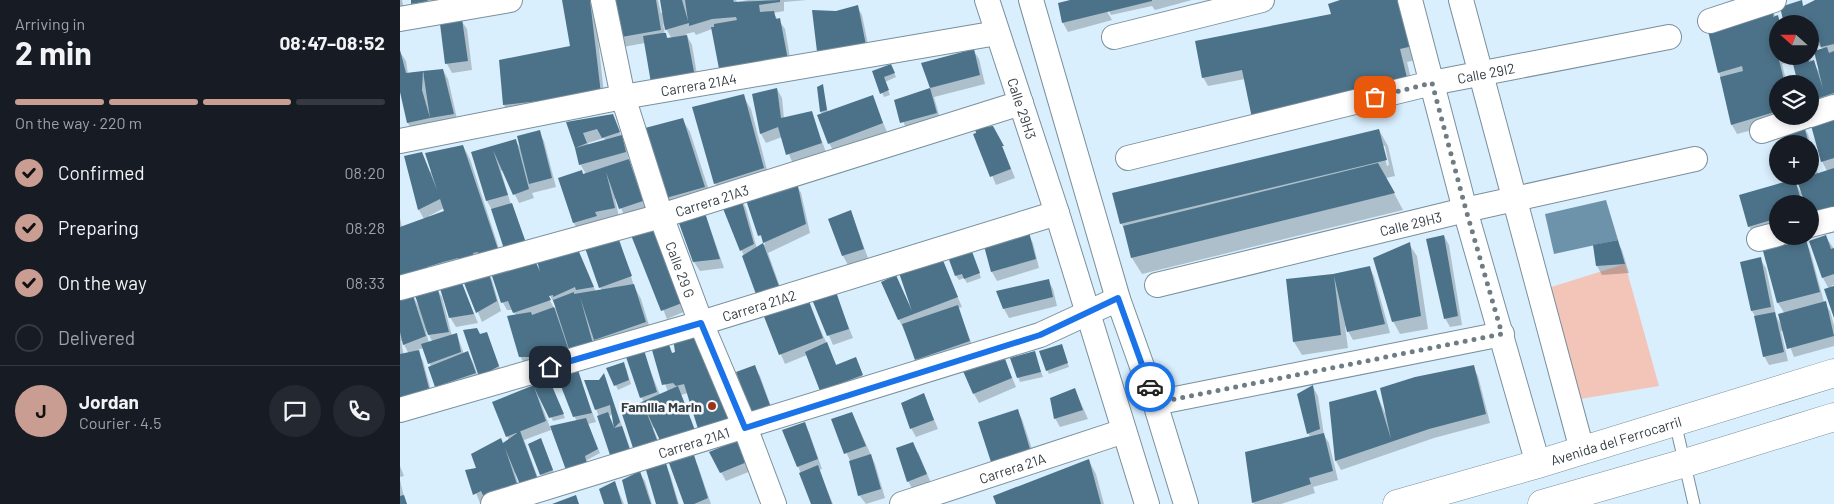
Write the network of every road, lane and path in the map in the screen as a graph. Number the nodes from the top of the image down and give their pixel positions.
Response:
1 (510, 0) edge
2 (603, 0) edge
3 (1030, 0) edge
4 (1262, 0) edge
5 (1410, 0) edge
6 (1461, 0) edge
7 (1774, 0) edge
8 (994, 2) edge
9 (400, 18) edge
10 (1710, 21) dead end
11 (997, 33) junction
12 (1114, 37) dead end
13 (1669, 37) dead end
14 (1481, 73) junction
15 (1432, 83) junction
16 (623, 98) junction
17 (1021, 103) junction
18 (1834, 107) edge
19 (1819, 112) edge
20 (1780, 125) edge
21 (1762, 131) dead end
22 (401, 137) edge
23 (1128, 158) dead end
24 (1694, 159) dead end
25 (1513, 199) junction
26 (1466, 210) junction
27 (1058, 213) junction
28 (661, 216) junction
29 (1834, 219) edge
30 (1819, 223) edge
31 (1157, 285) dead end
32 (400, 288) edge
33 (1118, 298) junction
34 (1088, 313) junction
35 (701, 323) junction
36 (1502, 334) junction
37 (1834, 373) edge
38 (1155, 403) junction
39 (400, 410) edge
40 (1834, 417) edge
41 (1675, 422) junction
42 (745, 428) junction
43 (1124, 431) junction
44 (1582, 450) junction
45 (1685, 463) junction
46 (1538, 464) junction
47 (493, 504) edge
48 (774, 504) edge
49 (902, 504) edge
50 (1147, 504) edge
51 (1186, 504) edge
52 (1397, 504) edge
53 (1542, 504) edge
54 (1694, 504) edge

1 - 9 street
2 - 16 street, Calle 29 G
3 - 33 street
4 - 12 street
5 - 15 street
6 - 14 street
7 - 10 street
8 - 11 street, Calle 29H3
11 - 16 street, Carrera 21A4
11 - 17 street, Calle 29H3
13 - 14 street, Calle 29I2
14 - 15 street, Calle 29I2
14 - 25 street
15 - 23 street, Calle 29I2
15 - 26 street
16 - 22 street, Carrera 21A4
16 - 28 street, Calle 29 G
17 - 27 street, Calle 29H3
17 - 28 street, Carrera 21A3
18 - 19 street
20 - 21 street
24 - 25 street, Calle 29H3
25 - 26 street, Calle 29H3
25 - 44 street
26 - 31 street, Calle 29H3
26 - 36 street
27 - 34 street, Calle 29H3
27 - 35 street, Carrera 21A2
28 - 32 street, Carrera 21A3
28 - 35 street, Calle 29 G
29 - 30 street
33 - 34 street, Carrera 21A1
33 - 38 street
34 - 42 street, Carrera 21A1
34 - 43 street, Calle 29H3
35 - 39 street, Carrera 21A2
35 - 42 street, Calle 29 G
36 - 38 street
36 - 46 street
37 - 41 main road, Avenida del Ferrocarril
38 - 51 street
40 - 45 main road
41 - 44 main road, Avenida del Ferrocarril
41 - 45 lane
42 - 47 street, Carrera 21A1
42 - 48 street, Calle 29 G
43 - 49 street, Carrera 21A
43 - 50 street, Calle 29H3
44 - 46 main road, Avenida del Ferrocarril
45 - 53 main road
45 - 54 lane
46 - 52 main road, Avenida del Ferrocarril

